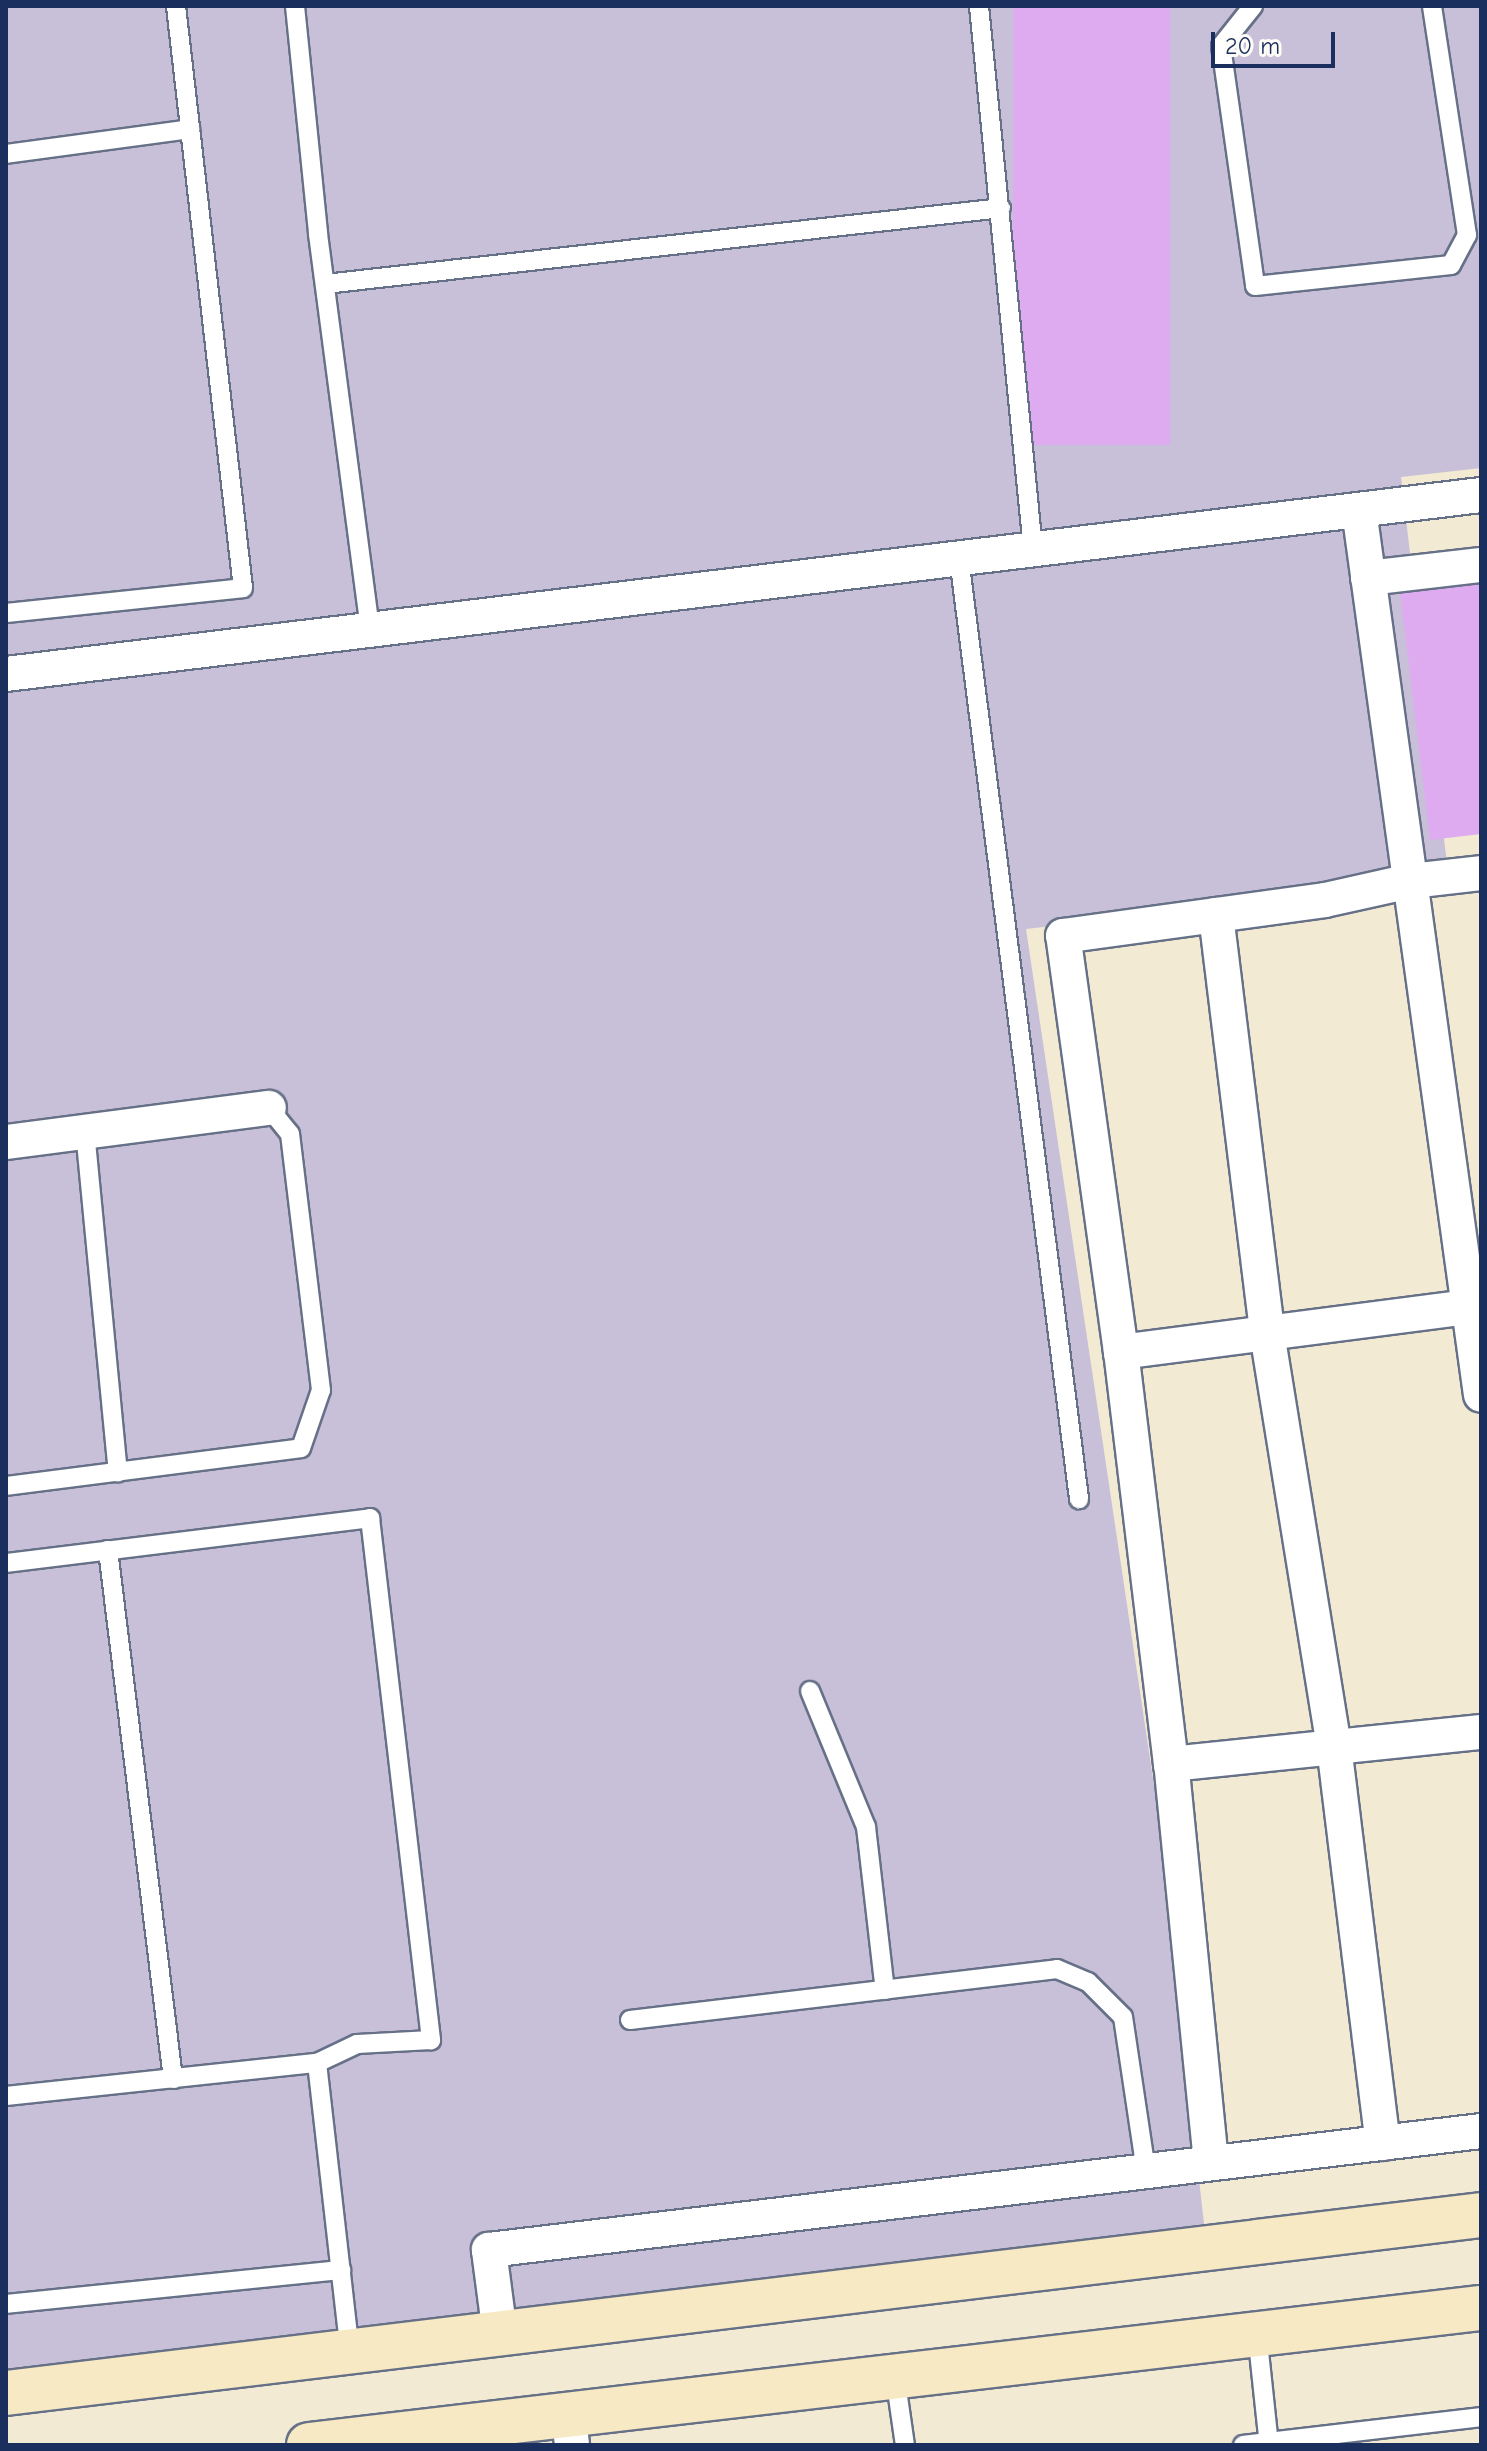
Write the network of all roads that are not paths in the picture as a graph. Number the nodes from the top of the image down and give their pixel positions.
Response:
1 (176, 6) edge
2 (295, 6) edge
3 (979, 6) edge
4 (1253, 6) edge
5 (1432, 6) edge
6 (190, 129) junction
7 (6, 154) edge
8 (1001, 208) junction
9 (325, 284) junction
10 (1481, 495) edge
11 (1359, 510) junction
12 (1033, 549) junction
13 (959, 558) junction
14 (1481, 565) edge
15 (1368, 578) junction
16 (6, 613) edge
17 (370, 630) junction
18 (6, 674) edge
19 (1481, 873) edge
20 (1411, 881) junction
21 (1216, 915) junction
22 (269, 1108) joint
23 (85, 1131) junction
24 (6, 1142) edge
25 (1476, 1306) edge
26 (1267, 1333) junction
27 (1121, 1352) junction
28 (1481, 1395) edge
29 (118, 1472) junction
30 (6, 1486) edge
31 (1079, 1499) dead end
32 (108, 1550) junction
33 (6, 1563) edge
34 (810, 1691) dead end
35 (1481, 1732) edge
36 (1334, 1746) junction
37 (1171, 1764) junction
38 (885, 1990) junction
39 (630, 2020) dead end
40 (317, 2063) junction
41 (173, 2079) junction
42 (6, 2096) edge
43 (1481, 2131) edge
44 (1383, 2143) junction
45 (1211, 2162) junction
46 (1146, 2170) junction
47 (1481, 2215) edge
48 (341, 2270) junction
49 (6, 2304) edge
50 (1481, 2308) edge
51 (1257, 2333) junction
52 (500, 2334) junction
53 (350, 2352) junction
54 (895, 2375) junction
55 (6, 2393) edge
56 (1481, 2417) edge
57 (570, 2429) edge
58 (1269, 2443) edge
59 (309, 2445) edge
60 (905, 2445) edge
61 (1243, 2445) edge

1 - 6 lane
2 - 9 lane
3 - 8 lane
4 - 5 lane
6 - 7 lane
6 - 16 lane
8 - 9 lane
8 - 12 lane
9 - 17 lane
10 - 11 street
11 - 12 street
11 - 15 street
12 - 13 street
13 - 17 street
13 - 31 lane
14 - 15 street
15 - 20 street
17 - 18 street
19 - 20 street
20 - 21 street
20 - 25 street
21 - 26 street
21 - 27 street
22 - 23 street
22 - 29 lane
23 - 24 street
23 - 29 lane
25 - 26 street
25 - 28 street
26 - 27 street
26 - 36 street
27 - 37 street
29 - 30 lane
32 - 33 lane
32 - 40 lane
32 - 41 lane
34 - 38 lane
35 - 36 street
36 - 37 street
36 - 44 street
37 - 45 street
38 - 39 lane
38 - 46 lane
40 - 41 lane
40 - 48 lane
41 - 42 lane
43 - 44 street
44 - 45 street
45 - 46 street
46 - 52 street
47 - 52 street
48 - 49 lane
48 - 53 lane
50 - 51 street
51 - 54 street
51 - 58 lane
52 - 53 street
53 - 55 street
54 - 57 street
54 - 60 lane
56 - 58 lane
57 - 59 street
58 - 61 lane

